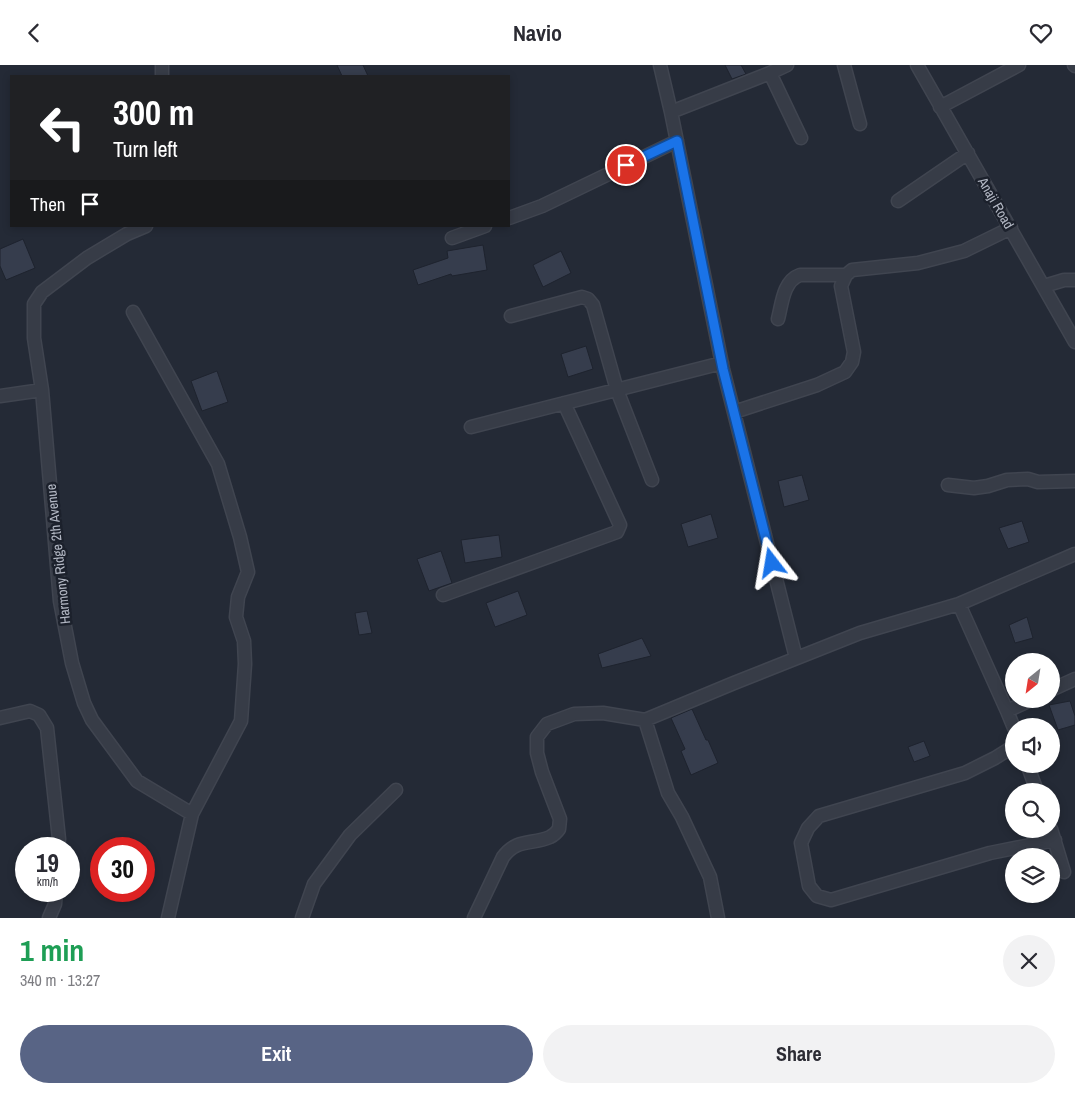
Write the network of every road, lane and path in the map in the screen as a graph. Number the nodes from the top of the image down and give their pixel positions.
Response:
1 (660, 65) edge
2 (787, 65) edge
3 (844, 65) edge
4 (917, 65) edge
5 (1019, 65) edge
6 (770, 73) junction
7 (940, 107) junction
8 (672, 112) junction
9 (860, 124) dead end
10 (801, 138) dead end
11 (677, 141) junction
12 (968, 153) junction
13 (898, 201) dead end
14 (510, 218) edge
15 (144, 227) edge
16 (482, 227) edge
17 (1011, 228) junction
18 (452, 238) dead end
19 (846, 275) junction
20 (1075, 280) edge
21 (1044, 286) junction
22 (133, 313) dead end
23 (511, 316) dead end
24 (778, 319) dead end
25 (1075, 342) edge
26 (722, 363) junction
27 (42, 390) junction
28 (617, 390) junction
29 (0, 396) edge
30 (564, 403) junction
31 (734, 412) junction
32 (471, 427) dead end
33 (652, 480) dead end
34 (1075, 481) edge
35 (948, 485) dead end
36 (1075, 554) edge
37 (443, 595) dead end
38 (959, 604) junction
39 (796, 658) junction
40 (1075, 679) edge
41 (1060, 686) edge
42 (1014, 708) edge
43 (1007, 711) junction
44 (0, 718) edge
45 (1010, 718) edge
46 (644, 720) junction
47 (1005, 752) edge
48 (396, 790) dead end
49 (192, 814) junction
50 (59, 837) edge
51 (1039, 838) edge
52 (1053, 838) edge
53 (1064, 872) dead end
54 (55, 902) edge
55 (49, 918) edge
56 (168, 918) edge
57 (302, 918) edge
58 (474, 918) edge
59 (718, 918) edge

1 - 8 street
2 - 6 street
3 - 9 street
4 - 7 street, Anaji Road
5 - 7 street
6 - 8 street
6 - 10 street
7 - 12 street, Anaji Road
8 - 11 street
11 - 14 street
11 - 26 street
12 - 13 street
12 - 17 street, Anaji Road
15 - 27 street, Harmony Ridge 2th Avenue
16 - 18 street
17 - 19 street
17 - 21 street, Anaji Road
19 - 24 street
19 - 31 street
20 - 21 street
21 - 25 street, Anaji Road
22 - 49 street
23 - 28 street
26 - 28 street
26 - 31 street
27 - 29 street
27 - 49 street, Harmony Ridge 2th Avenue
28 - 30 street
28 - 33 street
30 - 32 street
30 - 37 street
31 - 39 street
34 - 35 street
36 - 38 street
38 - 39 street
38 - 43 street
39 - 46 street
40 - 41 street
42 - 43 street
43 - 45 street
44 - 50 street
46 - 58 street
46 - 59 street
47 - 51 street
48 - 57 street
49 - 56 street
52 - 53 street
54 - 55 street

